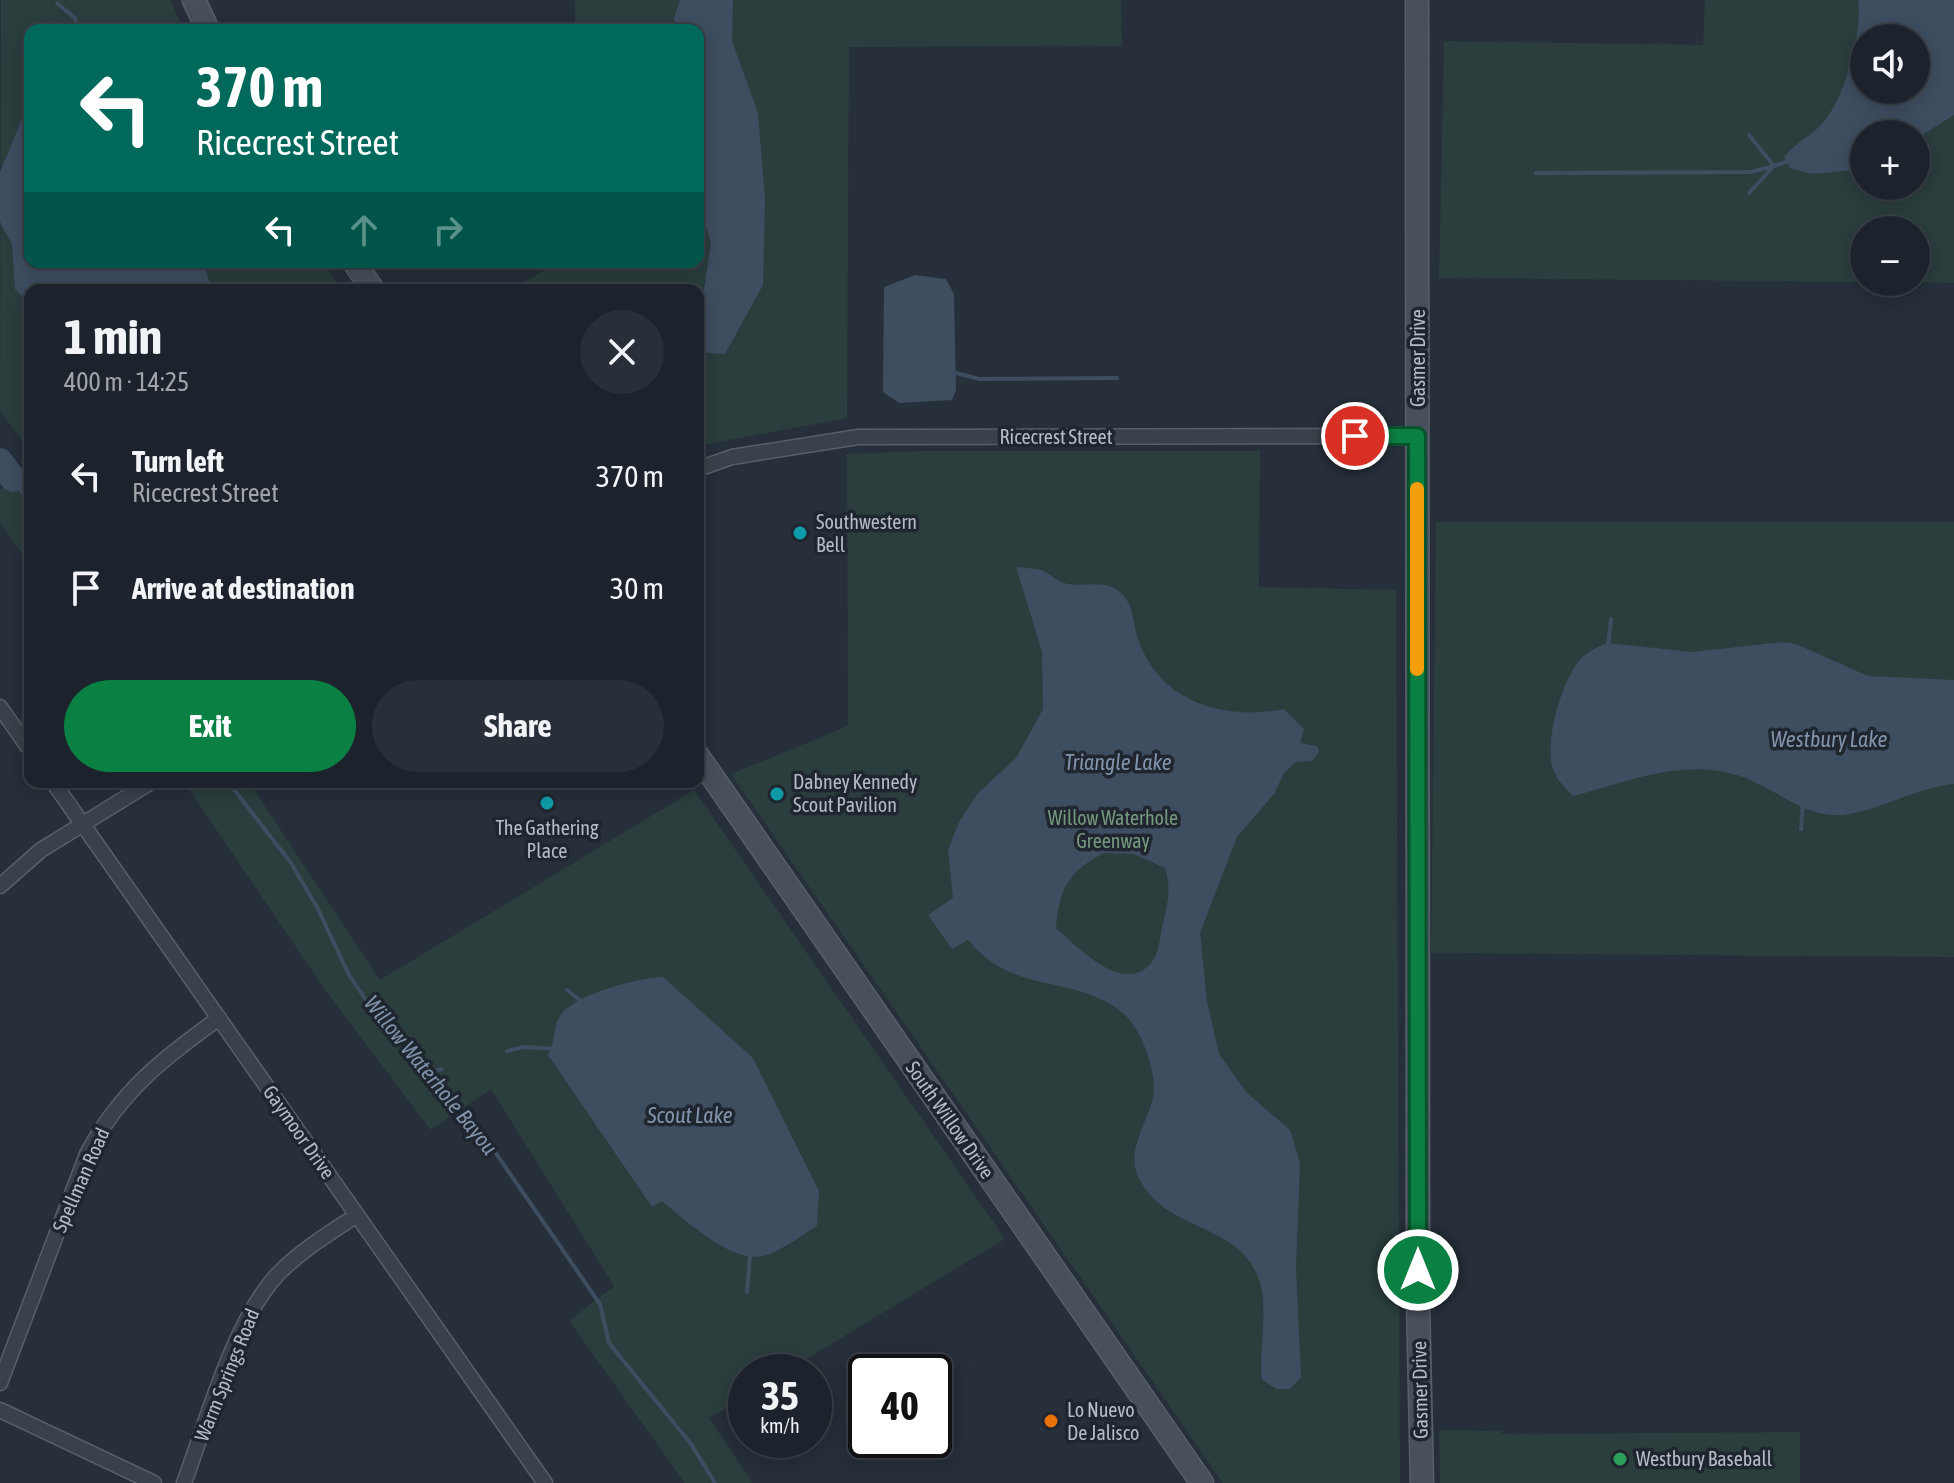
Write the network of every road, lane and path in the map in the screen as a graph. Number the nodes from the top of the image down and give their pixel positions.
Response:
1 (194, 0) edge
2 (1417, 0) edge
3 (205, 24) edge
4 (1417, 436) junction
5 (704, 467) edge
6 (0, 707) edge
7 (24, 741) edge
8 (704, 765) edge
9 (57, 788) edge
10 (141, 788) edge
11 (81, 823) junction
12 (0, 886) edge
13 (219, 1018) junction
14 (357, 1215) junction
15 (0, 1383) edge
16 (0, 1410) edge
17 (154, 1483) edge
18 (184, 1483) edge
19 (545, 1483) edge
20 (1202, 1483) edge
21 (1422, 1483) edge

1 - 3 street
2 - 4 street, Gasmer Drive
4 - 5 street, Ricecrest Street
4 - 21 street, Gasmer Drive
6 - 7 street
8 - 20 street, South Willow Drive
9 - 11 street, Gaymoor Drive
10 - 11 street
11 - 12 street
11 - 13 street, Gaymoor Drive
13 - 14 street, Gaymoor Drive
13 - 15 street, Spellman Road
14 - 18 street, Warm Springs Road
14 - 19 street, Gaymoor Drive
16 - 17 street

